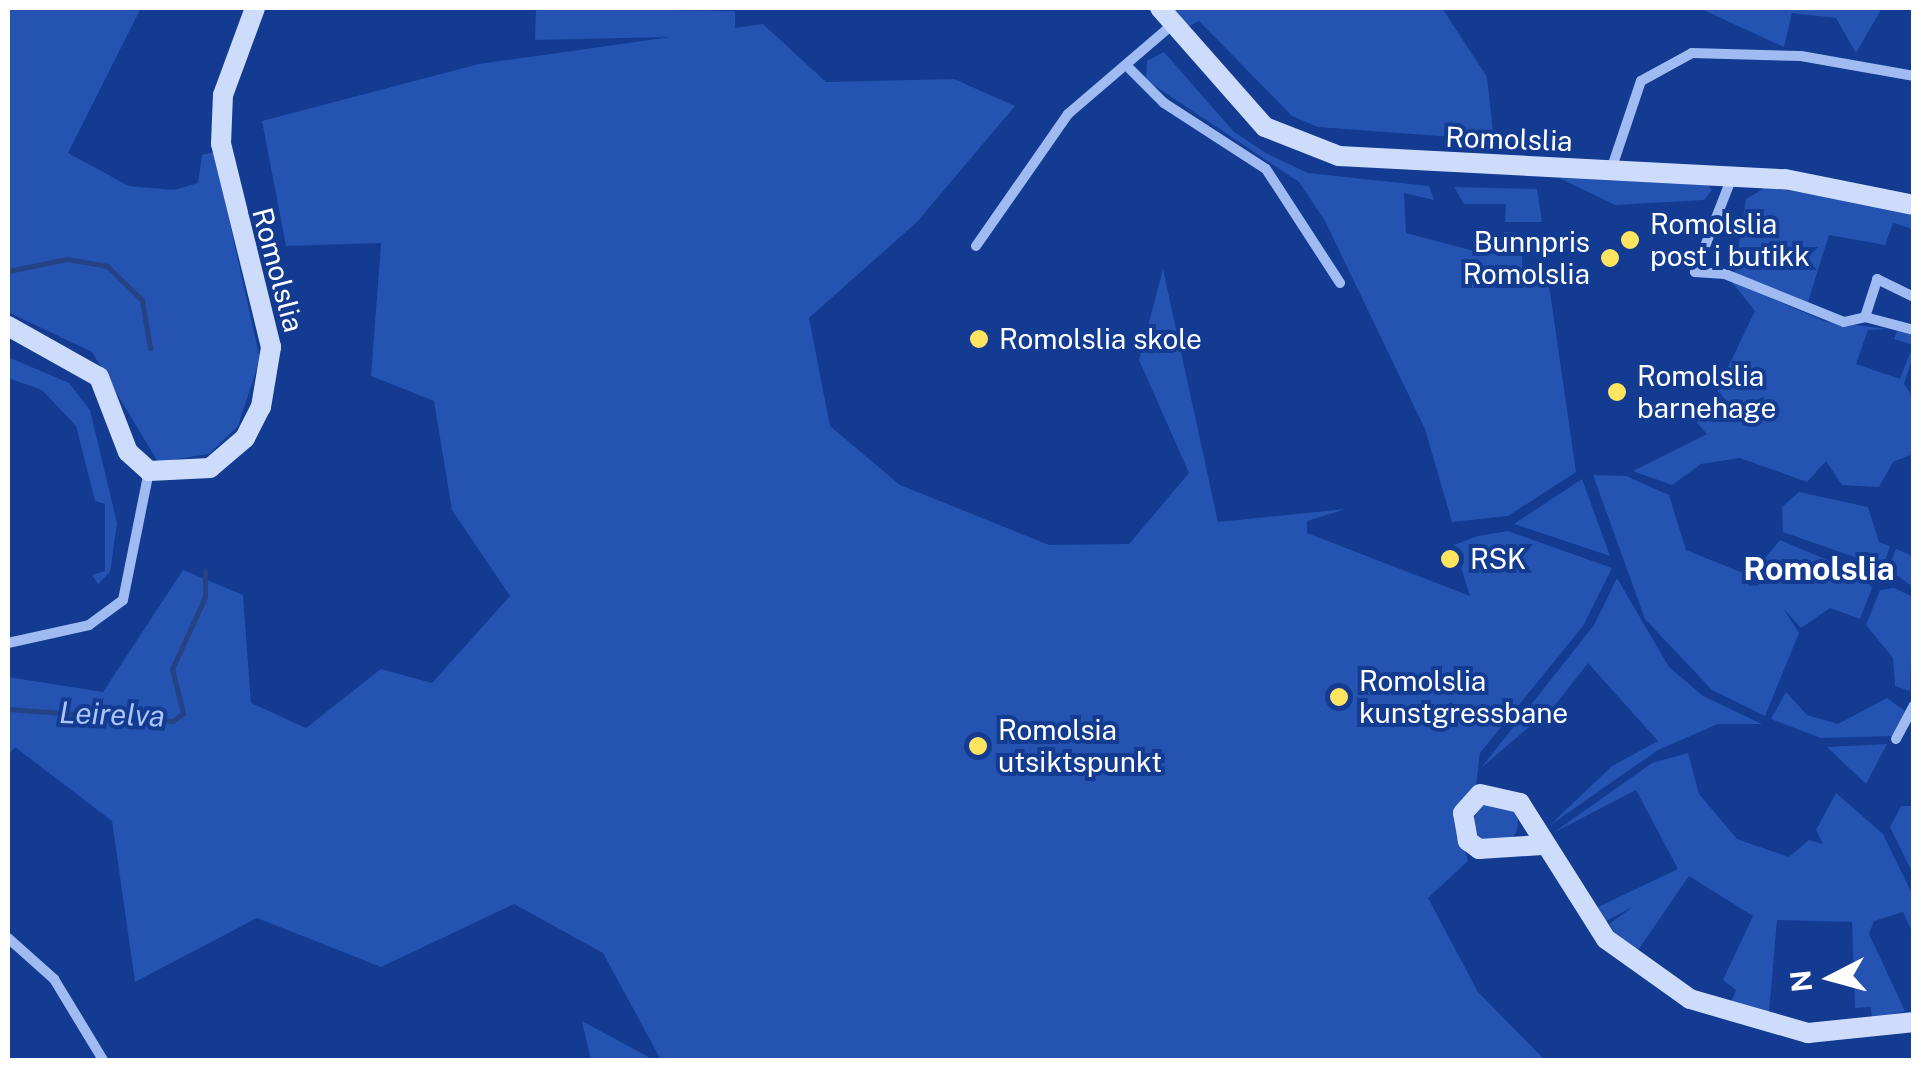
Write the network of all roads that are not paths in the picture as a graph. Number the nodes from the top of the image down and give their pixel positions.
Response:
1 (255, 8) edge
2 (1167, 16) edge
3 (1126, 65) junction
4 (1914, 76) edge
5 (1610, 170) junction
6 (1732, 177) junction
7 (1914, 205) edge
8 (976, 246) dead end
9 (1340, 283) dead end
10 (1914, 297) edge
11 (1865, 318) junction
12 (8, 326) edge
13 (1914, 330) edge
14 (8, 340) edge
15 (46, 349) junction
16 (148, 471) junction
17 (8, 643) edge
18 (1914, 705) edge
19 (1896, 739) dead end
20 (1542, 845) dead end
21 (8, 938) edge
22 (1914, 1022) edge
23 (103, 1060) edge

1 - 16 street, Romolslia
2 - 3 street
2 - 5 street, Romolslia
3 - 8 street
3 - 9 street
4 - 5 street
5 - 6 street, Romolslia
6 - 7 street, Romolslia
6 - 11 street
10 - 11 street
11 - 13 street
12 - 15 street
14 - 15 street
15 - 16 street
16 - 17 street
18 - 19 street
20 - 22 street
21 - 23 street

